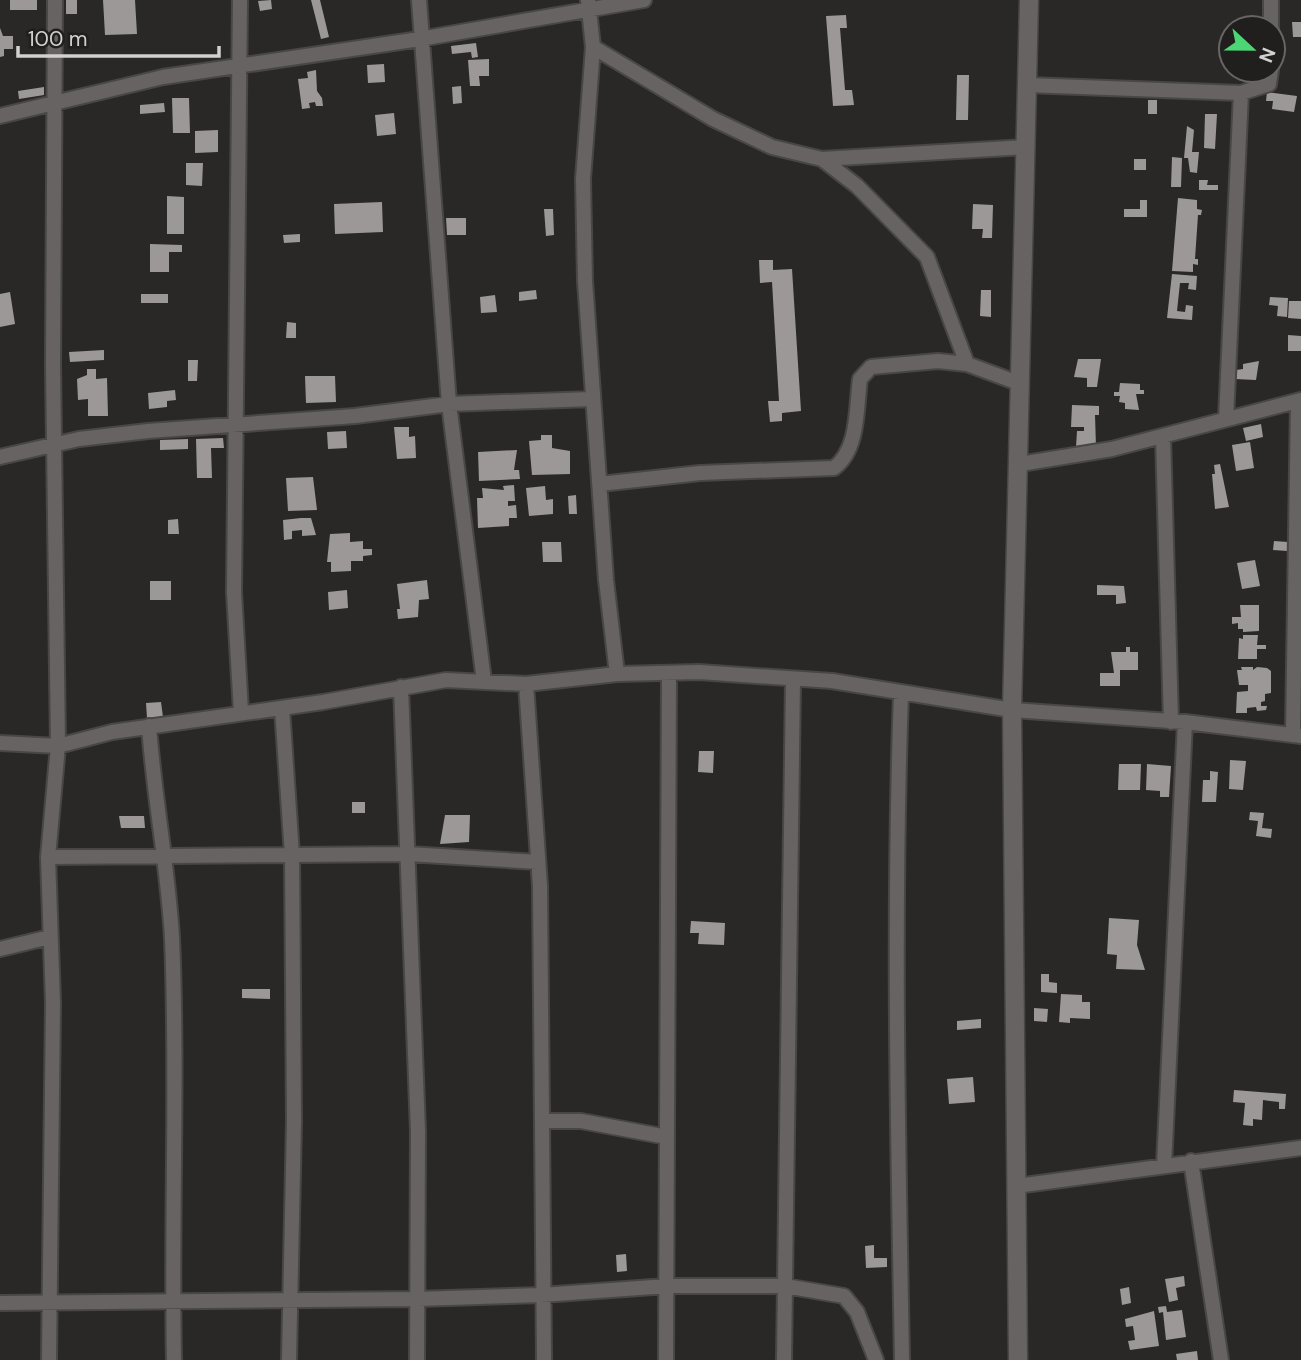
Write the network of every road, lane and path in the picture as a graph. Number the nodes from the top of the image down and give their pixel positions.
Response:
1 (55, 0) edge
2 (240, 0) edge
3 (419, 0) edge
4 (644, 0) edge
5 (1029, 0) edge
6 (588, 6) edge
7 (420, 39) junction
8 (593, 47) junction
9 (239, 64) junction
10 (1269, 84) edge
11 (1027, 85) junction
12 (1241, 93) junction
13 (52, 104) junction
14 (0, 116) edge
15 (1026, 147) junction
16 (822, 159) junction
17 (967, 365) junction
18 (1021, 384) junction
19 (593, 399) junction
20 (1300, 400) edge
21 (449, 404) junction
22 (1226, 419) junction
23 (234, 423) junction
24 (1163, 436) junction
25 (55, 447) junction
26 (0, 457) edge
27 (1020, 464) junction
28 (600, 484) junction
29 (669, 673) junction
30 (617, 674) junction
31 (793, 679) junction
32 (484, 681) junction
33 (526, 684) junction
34 (401, 687) junction
35 (901, 694) junction
36 (282, 708) junction
37 (1012, 710) junction
38 (241, 712) junction
39 (1178, 722) junction
40 (149, 726) junction
41 (1297, 735) edge
42 (0, 743) edge
43 (58, 746) junction
44 (408, 854) junction
45 (292, 855) junction
46 (164, 856) junction
47 (48, 858) junction
48 (538, 862) junction
49 (50, 937) junction
50 (0, 948) edge
51 (543, 1121) junction
52 (1301, 1134) edge
53 (667, 1137) junction
54 (1301, 1150) edge
55 (1191, 1161) junction
56 (1164, 1166) junction
57 (1016, 1186) junction
58 (667, 1286) junction
59 (785, 1286) junction
60 (542, 1295) junction
61 (289, 1298) junction
62 (417, 1299) junction
63 (173, 1301) junction
64 (0, 1303) edge
65 (48, 1305) junction
66 (48, 1360) edge
67 (174, 1360) edge
68 (289, 1360) edge
69 (417, 1360) edge
70 (544, 1360) edge
71 (666, 1360) edge
72 (784, 1360) edge
73 (876, 1360) edge
74 (902, 1360) edge
75 (1018, 1360) edge
76 (1221, 1360) edge

1 - 13 street
2 - 9 street
3 - 7 street
4 - 6 street
5 - 11 street
6 - 7 street
6 - 8 street
7 - 9 street
7 - 21 street
8 - 16 street
8 - 19 street
9 - 13 street
9 - 23 street
10 - 12 street
11 - 12 street
11 - 15 street
12 - 22 street
13 - 14 street
13 - 25 street
15 - 16 street
15 - 18 street
16 - 17 street
17 - 18 street
17 - 28 street
18 - 27 street
19 - 21 street
19 - 28 street
20 - 22 street
20 - 41 street
21 - 23 street
21 - 32 street
22 - 24 street
23 - 25 street
23 - 38 street
24 - 27 street
24 - 39 street
25 - 26 street
25 - 43 street
27 - 37 street
28 - 30 street
29 - 30 street
29 - 31 street
29 - 53 street
30 - 33 street
31 - 35 street
31 - 59 street
32 - 33 street
32 - 34 street
33 - 48 street
34 - 36 street
34 - 44 street
35 - 37 street
35 - 74 street
36 - 38 street
36 - 45 street
37 - 39 street
37 - 57 street
38 - 40 street
39 - 41 street
39 - 56 street
40 - 43 street
40 - 46 street
42 - 43 street
43 - 47 street
44 - 45 street
44 - 48 street
44 - 62 street
45 - 46 street
45 - 61 street
46 - 47 street
46 - 63 street
47 - 49 street
48 - 51 street
49 - 50 street
49 - 65 street
51 - 53 street
51 - 60 street
52 - 54 street
53 - 58 street
54 - 55 street
55 - 56 street
55 - 76 street
56 - 57 street
57 - 75 street
58 - 59 street
58 - 60 street
58 - 71 street
59 - 72 street
59 - 73 street
60 - 62 street
60 - 70 street
61 - 62 street
61 - 63 street
61 - 68 street
62 - 69 street
63 - 65 street
63 - 67 street
64 - 65 street
65 - 66 street

